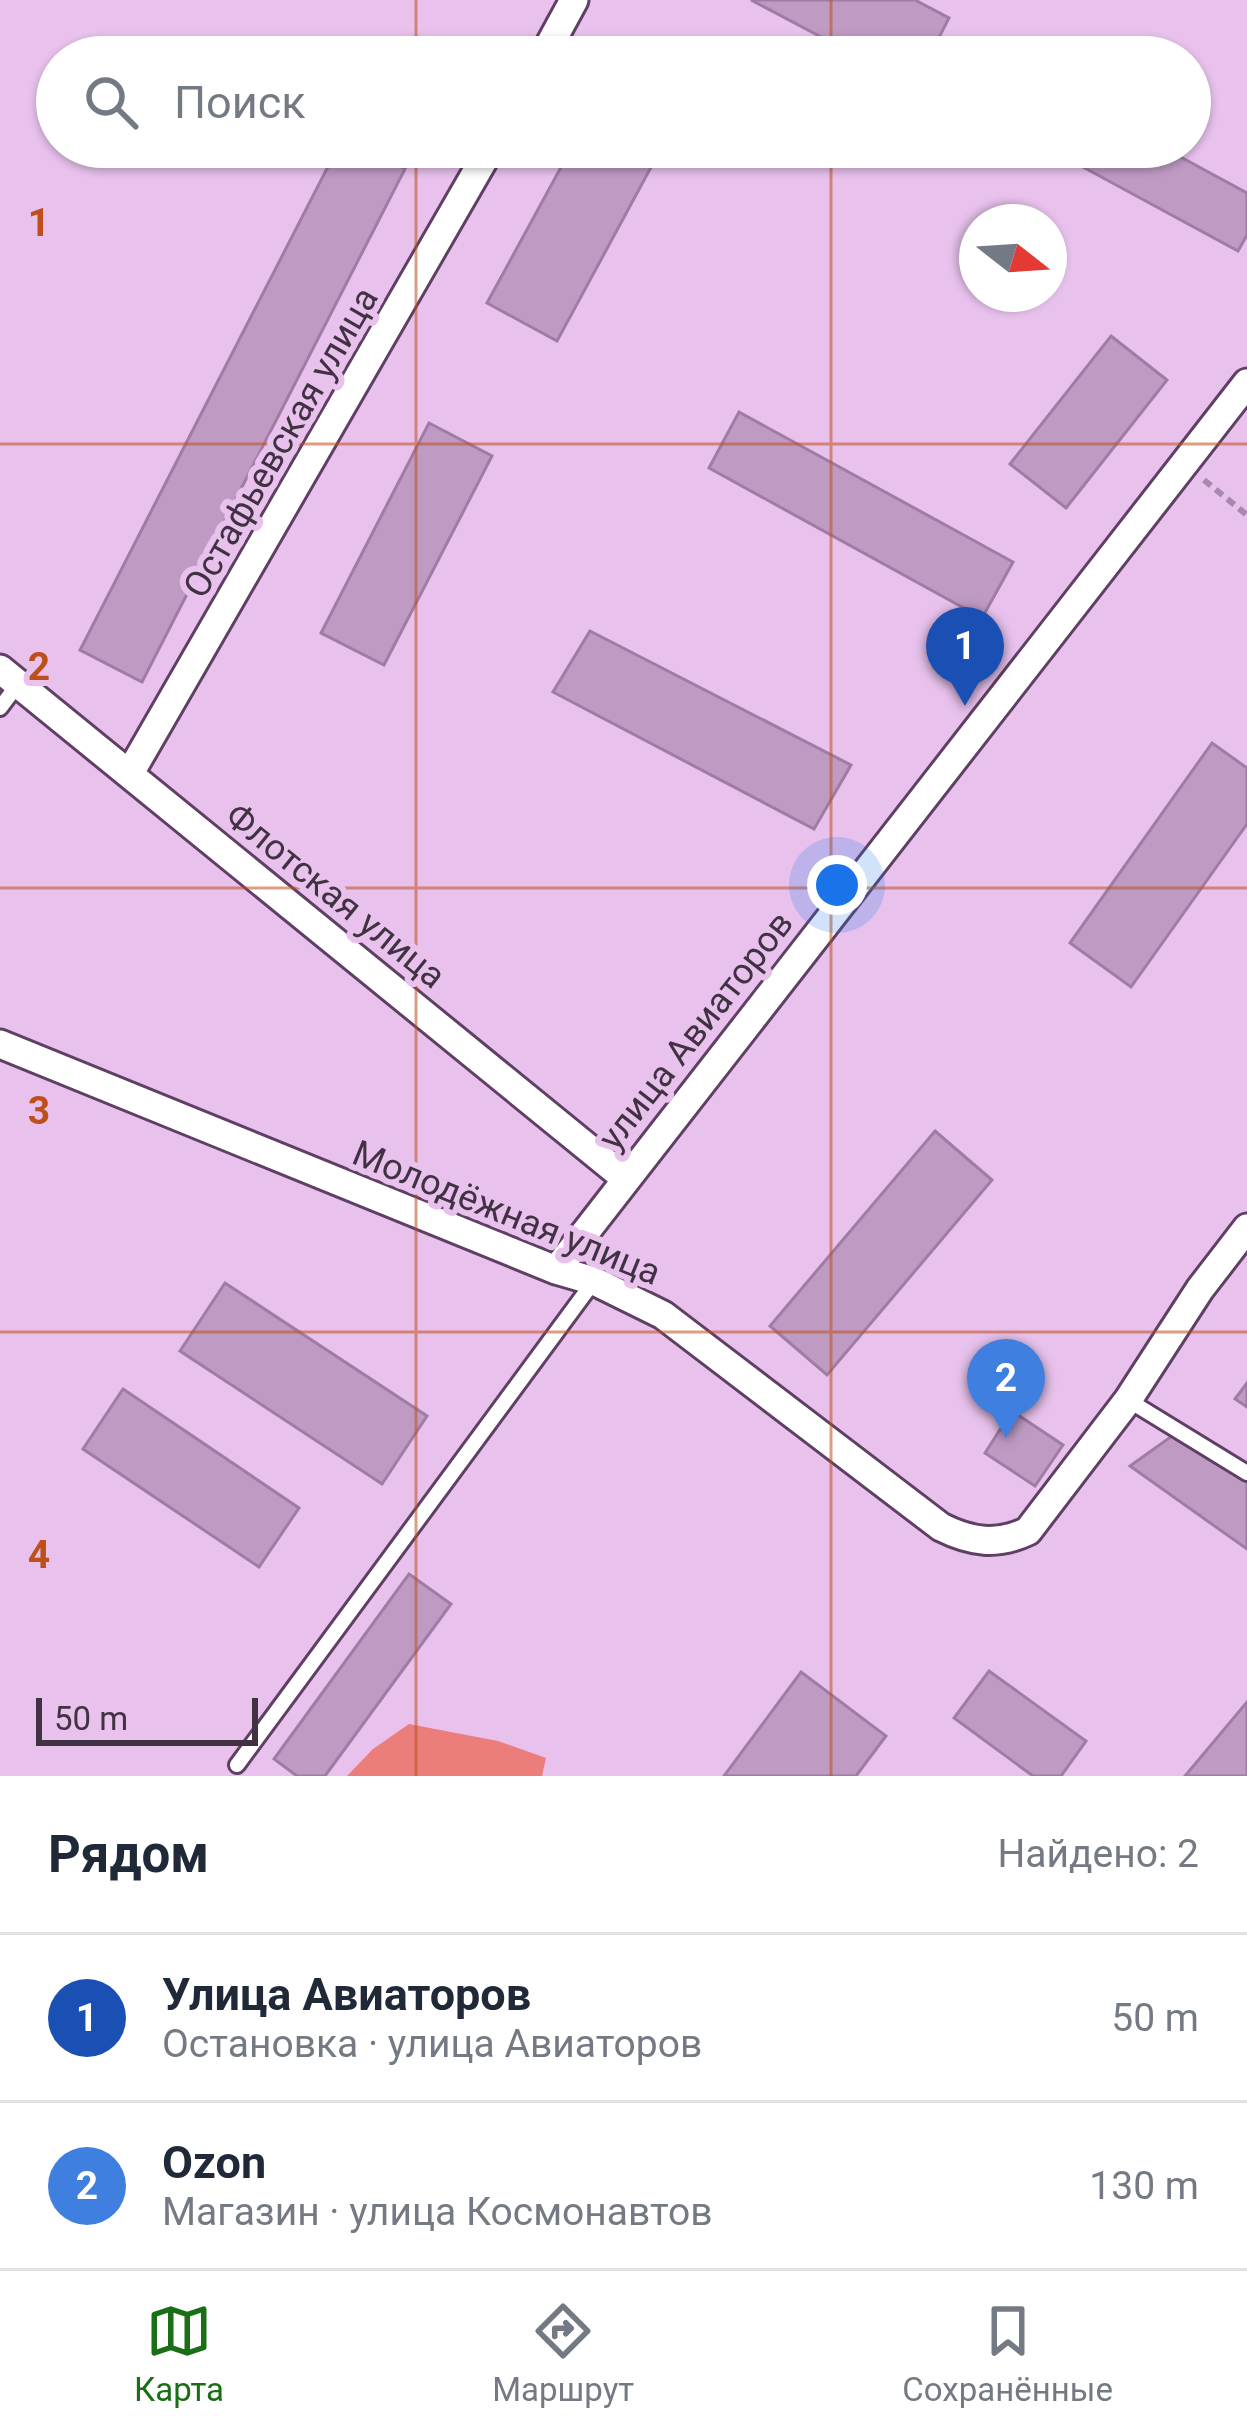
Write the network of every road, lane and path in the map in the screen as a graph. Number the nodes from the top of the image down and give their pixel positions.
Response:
1 (574, 0) edge
2 (554, 36) edge
3 (479, 168) edge
4 (1247, 382) edge
5 (1182, 463) junction
6 (1247, 515) edge
7 (9, 676) edge
8 (0, 708) edge
9 (130, 773) junction
10 (0, 1044) edge
11 (625, 1178) junction
12 (1247, 1228) edge
13 (556, 1270) junction
14 (594, 1281) junction
15 (1128, 1400) junction
16 (1247, 1473) edge
17 (237, 1765) dead end

1 - 2 street
3 - 9 street, Остафьевская улица
4 - 5 street, улица Авиаторов
5 - 6 path
5 - 11 street, улица Авиаторов
7 - 8 lane
7 - 9 street, Флотская улица
9 - 11 street, Флотская улица
10 - 13 street, Молодёжная улица
11 - 13 street, улица Авиаторов
12 - 15 street
13 - 14 street, Молодёжная улица
14 - 15 street, Молодёжная улица
14 - 17 lane
15 - 16 lane

